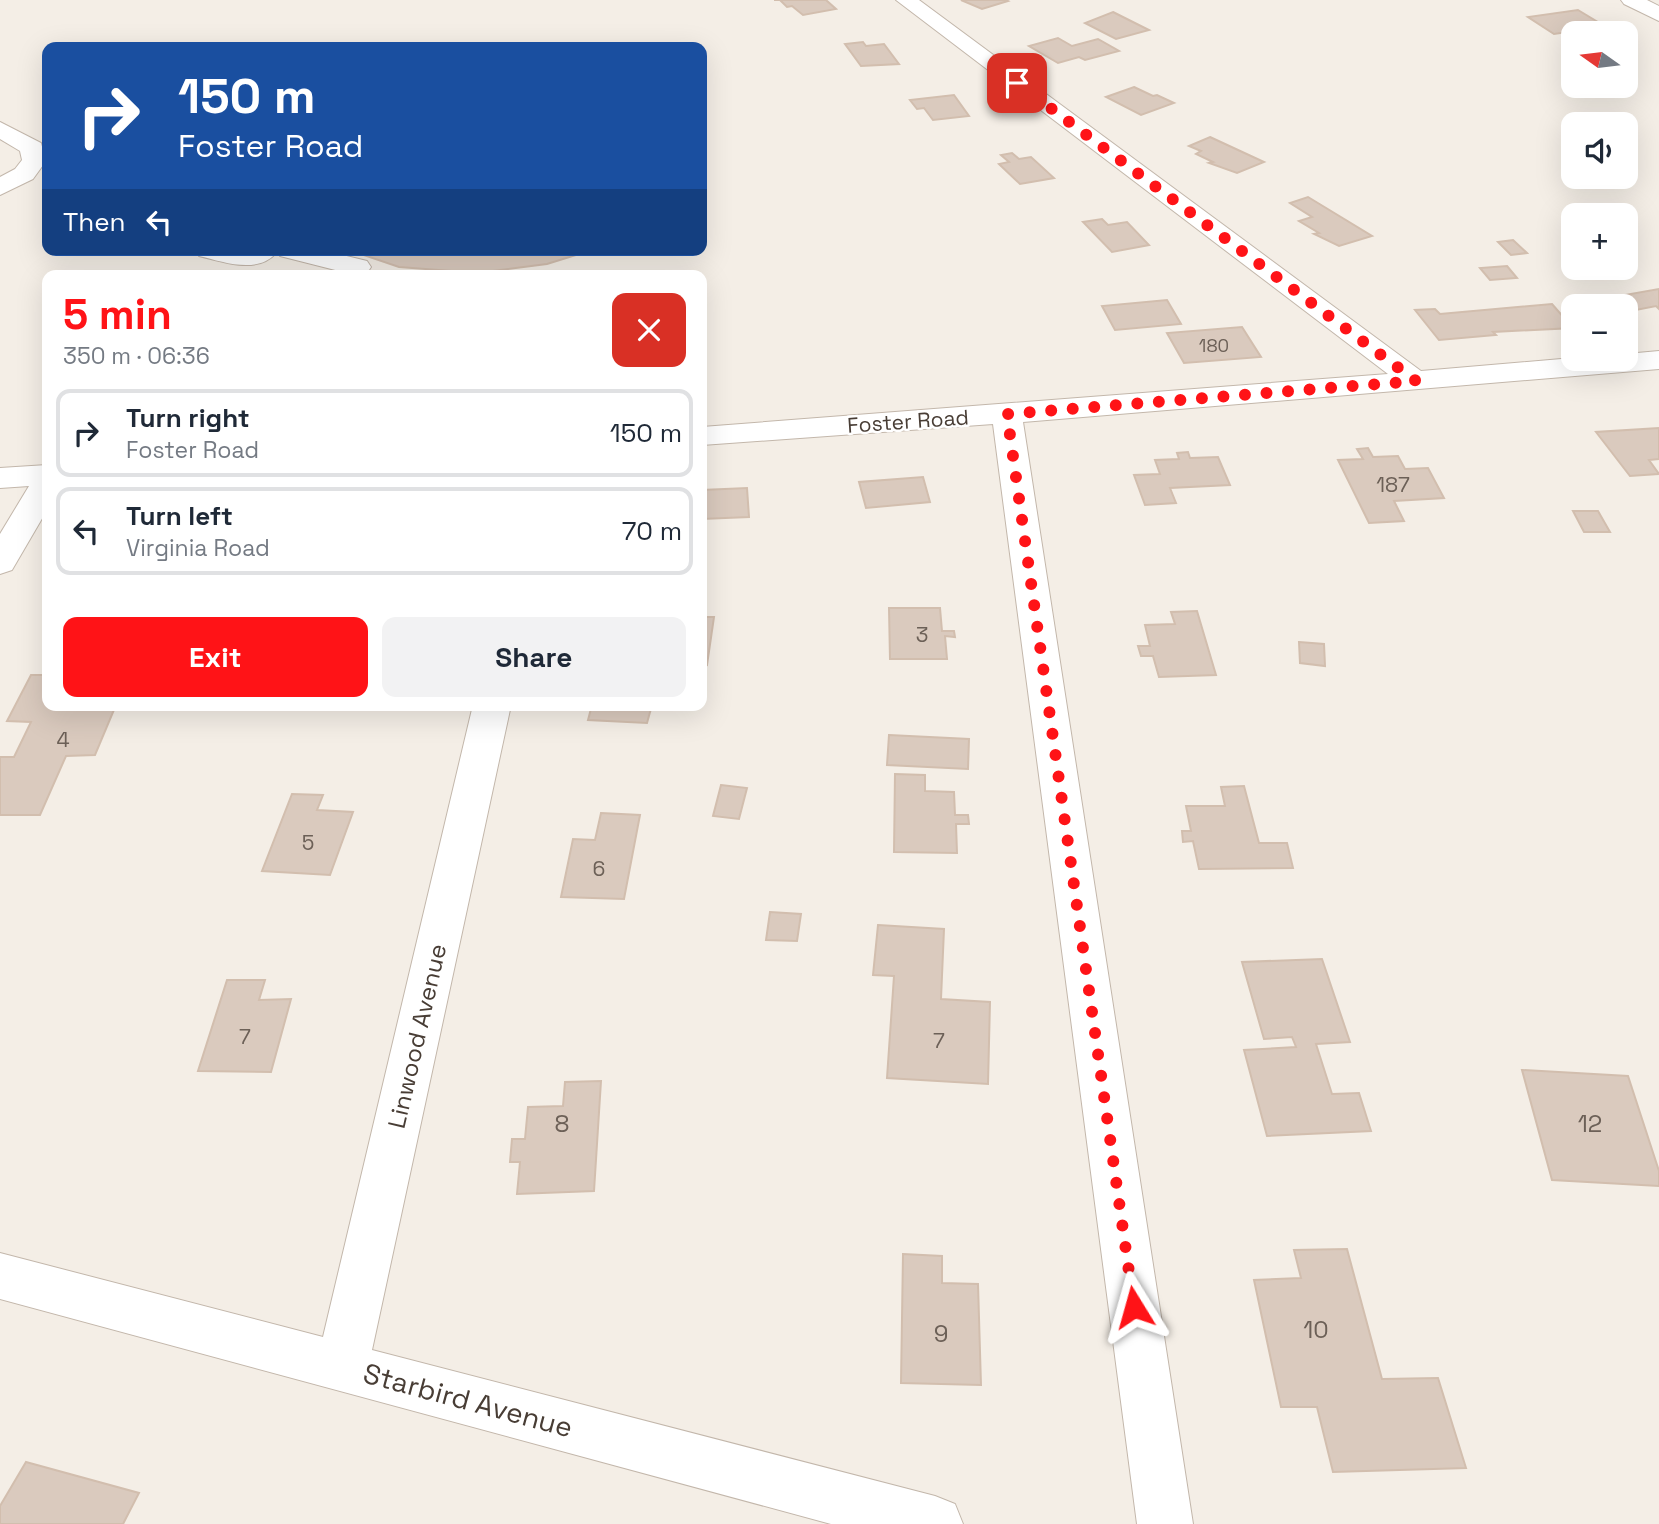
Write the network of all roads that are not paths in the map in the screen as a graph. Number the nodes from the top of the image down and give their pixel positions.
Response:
1 (906, 0) edge
2 (1631, 0) edge
3 (1659, 15) edge
4 (0, 128) edge
5 (8, 183) edge
6 (42, 191) edge
7 (313, 256) edge
8 (357, 267) dead end
9 (1659, 360) edge
10 (1416, 381) junction
11 (1007, 414) junction
12 (707, 436) edge
13 (42, 475) edge
14 (0, 478) edge
15 (42, 491) edge
16 (0, 563) edge
17 (491, 711) edge
18 (0, 1276) edge
19 (342, 1367) junction
20 (935, 1524) edge
21 (1165, 1524) edge

1 - 10 street
2 - 3 street
4 - 5 street
5 - 6 street
7 - 8 street
9 - 10 street, Foster Road
10 - 11 street, Foster Road
11 - 12 street, Foster Road
11 - 21 street
13 - 14 street
15 - 16 street
17 - 19 street, Linwood Avenue
18 - 19 street, Starbird Avenue
19 - 20 street, Starbird Avenue

